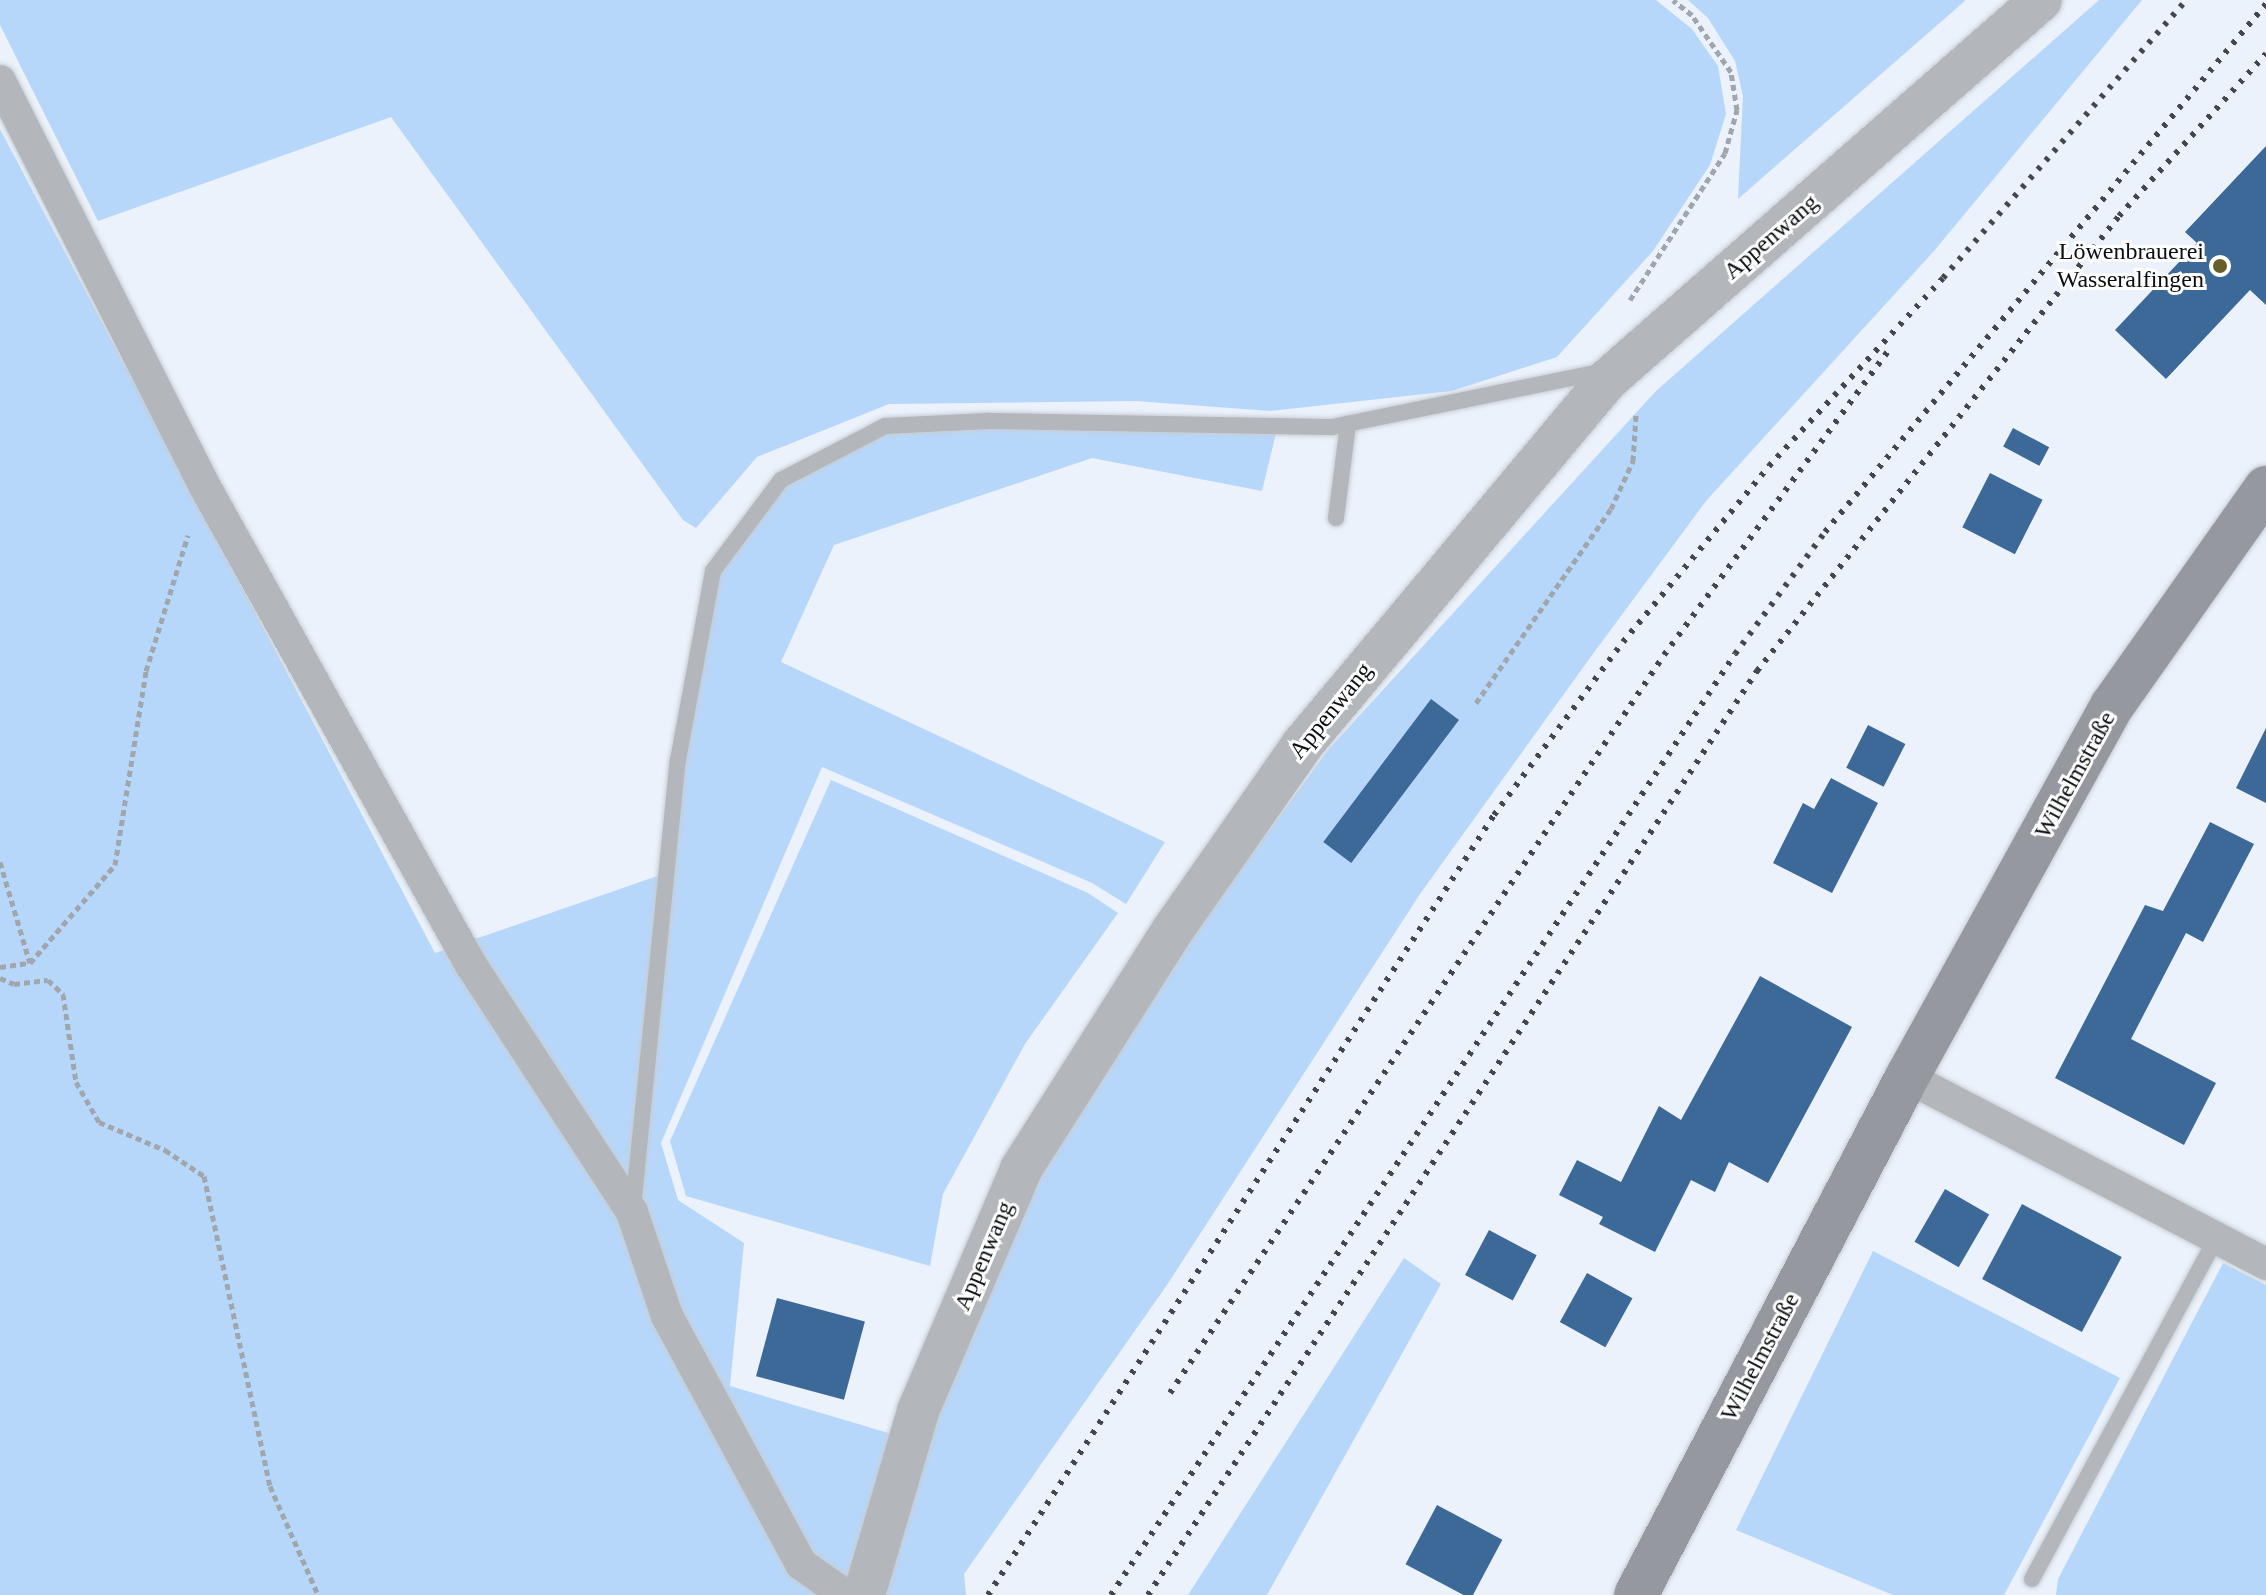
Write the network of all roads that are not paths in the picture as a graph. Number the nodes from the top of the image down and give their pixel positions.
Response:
1 (2041, 0) edge
2 (0, 81) edge
3 (1614, 374) junction
4 (1348, 424) junction
5 (2266, 488) edge
6 (1336, 518) dead end
7 (1907, 1077) junction
8 (632, 1212) junction
9 (2216, 1238) junction
10 (2266, 1264) edge
11 (2032, 1579) dead end
12 (845, 1595) edge
13 (864, 1595) edge
14 (1636, 1595) edge

1 - 3 street, Appenwang
2 - 8 street
3 - 4 lane
3 - 13 street, Appenwang
4 - 6 lane
4 - 8 lane
5 - 7 main road, Wilhelmstraße
7 - 9 street
7 - 14 main road, Wilhelmstraße
8 - 12 street
9 - 10 street
9 - 11 lane

